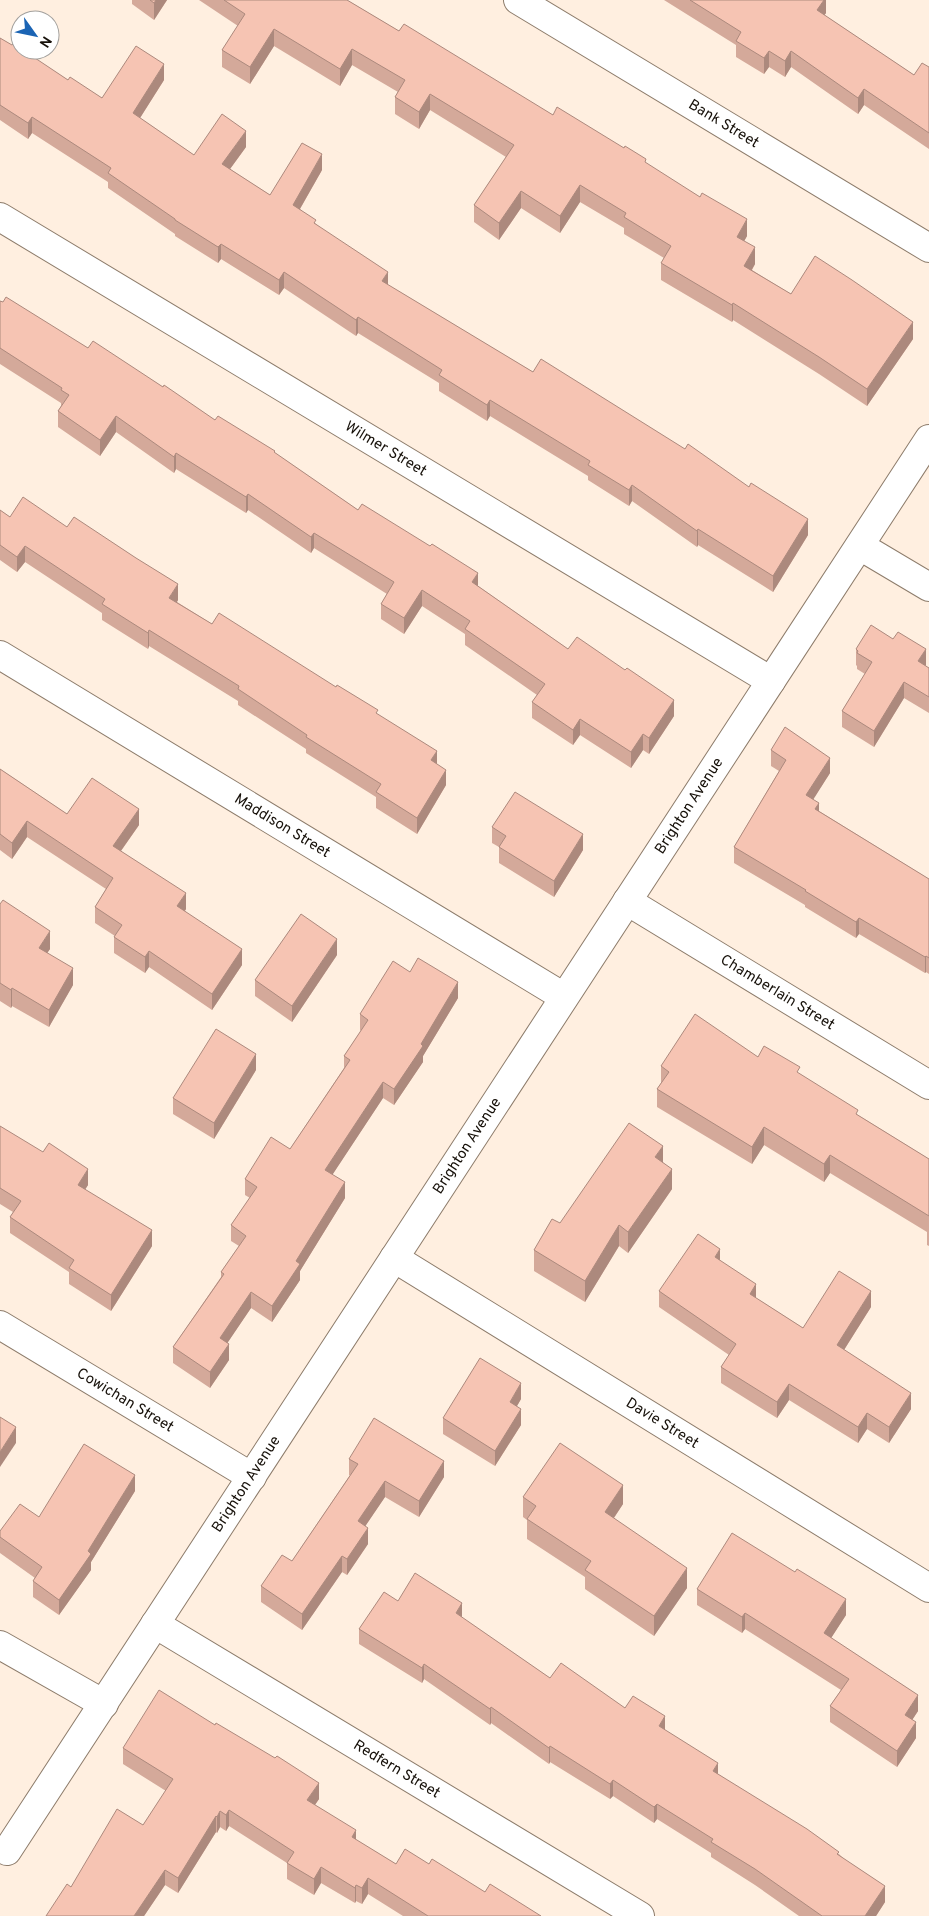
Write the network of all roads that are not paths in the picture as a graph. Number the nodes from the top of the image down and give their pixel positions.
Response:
1 (518, 0) edge
2 (0, 217) edge
3 (929, 248) edge
4 (929, 439) edge
5 (860, 546) junction
6 (929, 587) edge
7 (0, 655) edge
8 (771, 680) junction
9 (627, 901) junction
10 (564, 997) junction
11 (929, 1085) edge
12 (394, 1258) junction
13 (0, 1325) edge
14 (252, 1477) junction
15 (929, 1588) edge
16 (155, 1624) junction
17 (0, 1645) edge
18 (104, 1704) junction
19 (7, 1851) dead end
20 (640, 1916) edge

1 - 3 street, Bank Street
2 - 8 street, Wilmer Street
4 - 5 street, Brighton Avenue
5 - 6 street
5 - 8 street, Brighton Avenue
7 - 10 street, Maddison Street
8 - 9 street, Brighton Avenue
9 - 10 street, Brighton Avenue
9 - 11 street, Chamberlain Street
10 - 12 street, Brighton Avenue
12 - 14 street, Brighton Avenue
12 - 15 street, Davie Street
13 - 14 street, Cowichan Street
14 - 16 street, Brighton Avenue
16 - 18 street, Brighton Avenue
16 - 20 street, Redfern Street
17 - 18 street
18 - 19 street, Brighton Avenue

